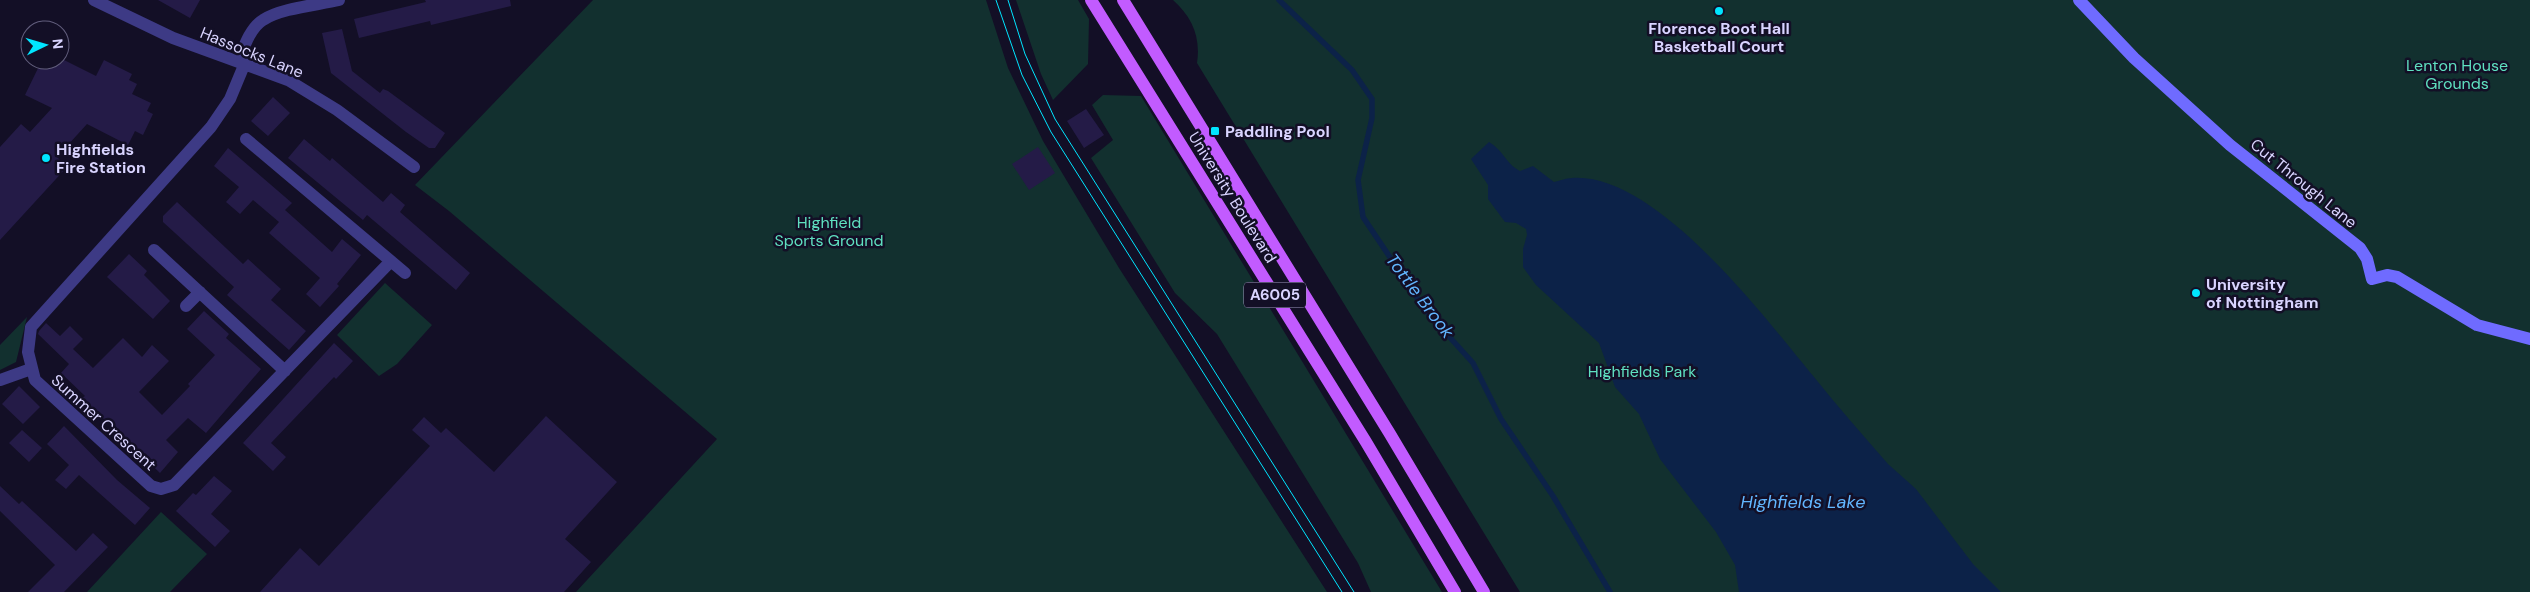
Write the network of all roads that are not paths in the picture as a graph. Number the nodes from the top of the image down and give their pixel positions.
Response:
1 (94, 0) edge
2 (339, 0) edge
3 (1091, 0) edge
4 (1123, 0) edge
5 (2079, 0) edge
6 (111, 4) edge
7 (242, 62) junction
8 (246, 140) dead end
9 (414, 167) dead end
10 (154, 250) dead end
11 (391, 261) junction
12 (405, 273) dead end
13 (200, 292) junction
14 (186, 306) dead end
15 (2530, 339) edge
16 (31, 369) junction
17 (285, 371) junction
18 (0, 380) edge
19 (1454, 592) edge
20 (1484, 592) edge

1 - 6 street, Hassocks Lane
2 - 7 street, Summer Crescent
3 - 19 main road, University Boulevard / A6005
4 - 20 main road, University Boulevard / A6005
5 - 15 street, Cut Through Lane
6 - 7 street, Hassocks Lane
7 - 9 street, Hassocks Lane
7 - 16 street, Summer Crescent
8 - 11 street
10 - 13 street
11 - 12 street
11 - 17 street, Summer Crescent
13 - 14 street
13 - 17 street
16 - 17 street, Summer Crescent
16 - 18 street

